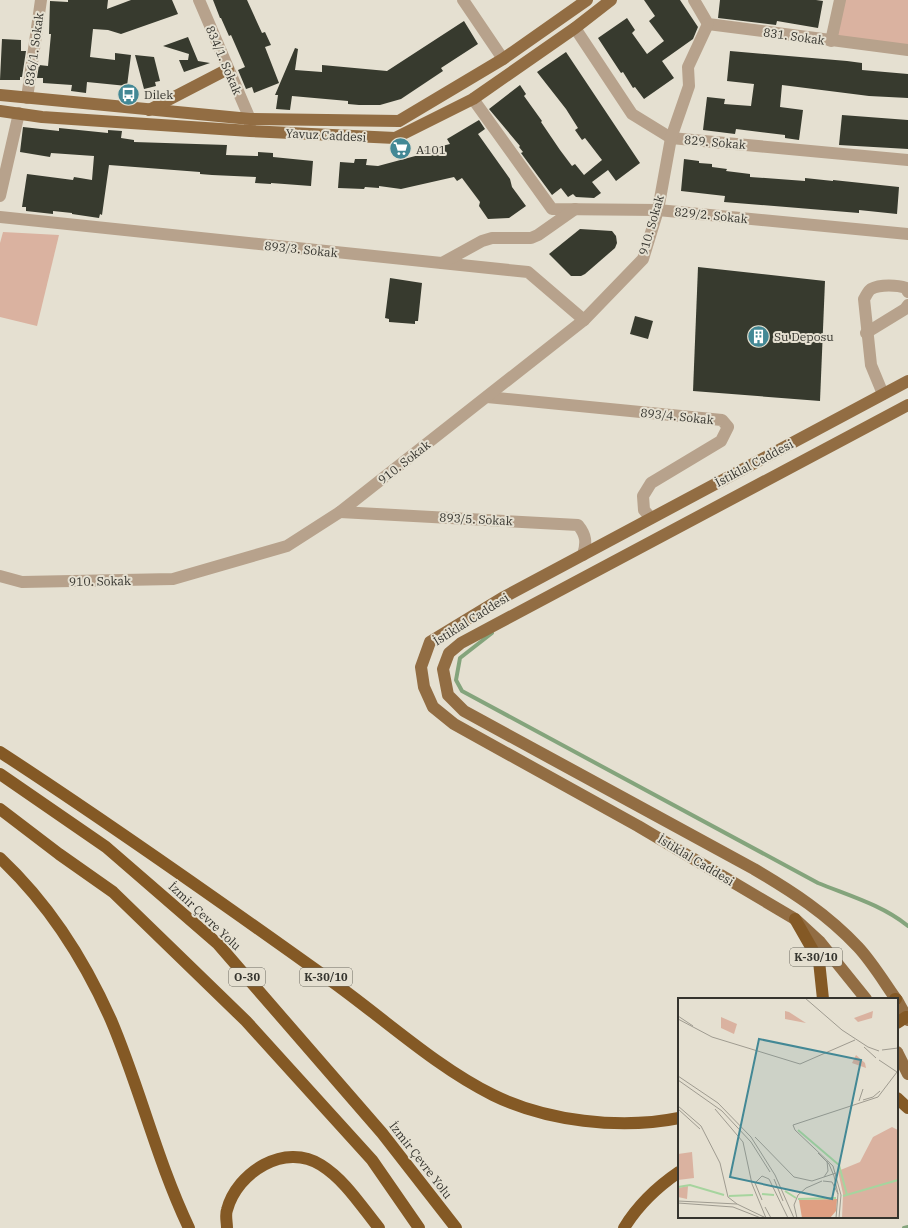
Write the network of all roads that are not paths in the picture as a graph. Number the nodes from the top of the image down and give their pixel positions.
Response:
1 (41, 0) edge
2 (199, 0) edge
3 (464, 0) edge
4 (587, 0) edge
5 (611, 0) edge
6 (694, 0) edge
7 (840, 0) edge
8 (708, 24) junction
9 (575, 28) junction
10 (831, 41) junction
11 (908, 50) edge
12 (503, 59) junction
13 (228, 69) junction
14 (0, 95) edge
15 (27, 98) junction
16 (473, 99) junction
17 (149, 110) junction
18 (0, 111) edge
19 (19, 113) junction
20 (250, 125) junction
21 (671, 138) junction
22 (908, 160) edge
23 (0, 196) edge
24 (575, 209) junction
25 (658, 210) junction
26 (0, 218) edge
27 (908, 234) edge
28 (442, 263) junction
29 (908, 292) edge
30 (908, 305) edge
31 (584, 320) junction
32 (866, 333) junction
33 (908, 381) edge
34 (884, 394) junction
35 (487, 396) junction
36 (908, 405) edge
37 (340, 512) junction
38 (652, 518) junction
39 (583, 555) junction
40 (0, 576) edge
41 (0, 752) edge
42 (0, 774) edge
43 (0, 809) edge
44 (0, 858) edge
45 (795, 919) junction
46 (822, 998) edge
47 (865, 998) edge
48 (895, 998) edge
49 (898, 1004) edge
50 (904, 1020) edge
51 (898, 1054) edge
52 (908, 1074) edge
53 (898, 1099) edge
54 (908, 1108) edge
55 (678, 1118) edge
56 (678, 1173) edge
57 (454, 1225) edge
58 (189, 1228) edge
59 (227, 1228) edge
60 (379, 1228) edge
61 (419, 1228) edge
62 (624, 1228) edge

1 - 15 street, 836/1. Sokak
2 - 13 street, 834/1. Sokak
3 - 12 street
4 - 12 main road, Yavuz Caddesi
5 - 9 main road, Yavuz Caddesi
6 - 8 street
7 - 10 street
8 - 10 street, 831. Sokak
8 - 21 street, 910. Sokak
9 - 16 main road, Yavuz Caddesi
9 - 21 street, 829. Sokak
10 - 11 street, 831. Sokak
12 - 20 main road, Yavuz Caddesi
13 - 17 main road
13 - 20 street, 834/1. Sokak
14 - 15 main road, Yavuz Caddesi
15 - 17 main road, Yavuz Caddesi
16 - 20 main road, Yavuz Caddesi
16 - 24 street, 829/2. Sokak
17 - 20 main road, Yavuz Caddesi
18 - 19 main road, Yavuz Caddesi
19 - 20 main road, Yavuz Caddesi
19 - 23 street
21 - 22 street, 829. Sokak
21 - 25 street, 910. Sokak
24 - 25 street, 829/2. Sokak
24 - 28 street
25 - 27 street, 829/2. Sokak
25 - 31 street, 910. Sokak
26 - 28 street, 893/3. Sokak
28 - 31 street, 893/3. Sokak
29 - 32 street
30 - 32 street
31 - 35 street, 910. Sokak
32 - 34 street
33 - 34 main road, İstiklal Caddesi
34 - 38 main road, İstiklal Caddesi
35 - 37 street, 910. Sokak
35 - 38 street, 893/4. Sokak
36 - 48 main road, İstiklal Caddesi
37 - 39 street, 893/5. Sokak
37 - 40 street, 910. Sokak
38 - 39 main road, İstiklal Caddesi
39 - 45 main road, İstiklal Caddesi
41 - 55 highway, K-30/10
42 - 57 highway, İzmir Çevre Yolu / O-30
43 - 61 highway, O-30
44 - 58 highway
45 - 46 highway, K-30/10
45 - 47 main road, İstiklal Caddesi
49 - 50 main road, İstiklal Caddesi
51 - 52 main road
53 - 54 highway
56 - 62 highway
59 - 60 highway

